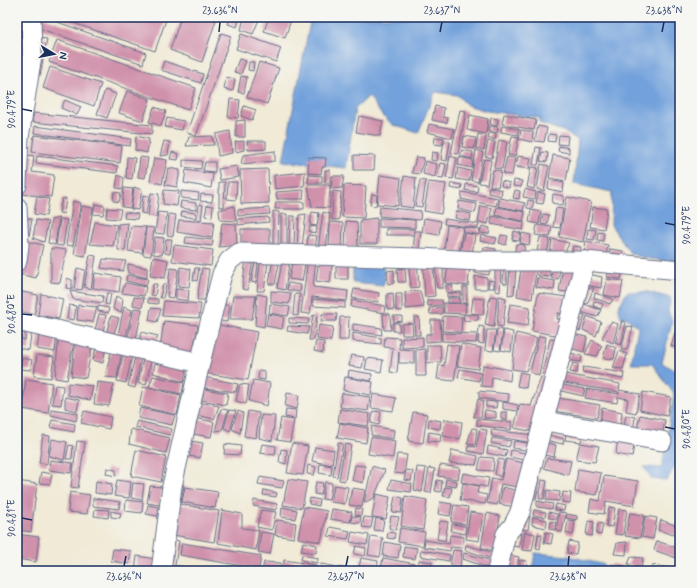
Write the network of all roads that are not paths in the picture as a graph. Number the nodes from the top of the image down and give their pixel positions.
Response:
1 (31, 17) edge
2 (17, 185) edge
3 (17, 207) edge
4 (17, 261) edge
5 (585, 262) junction
6 (680, 270) edge
7 (17, 321) edge
8 (200, 363) junction
9 (545, 421) junction
10 (662, 441) dead end
11 (161, 571) edge
12 (497, 571) edge

1 - 2 street
3 - 4 street
5 - 6 street
5 - 8 street
5 - 9 street
7 - 8 street
8 - 11 street
9 - 10 street
9 - 12 street

